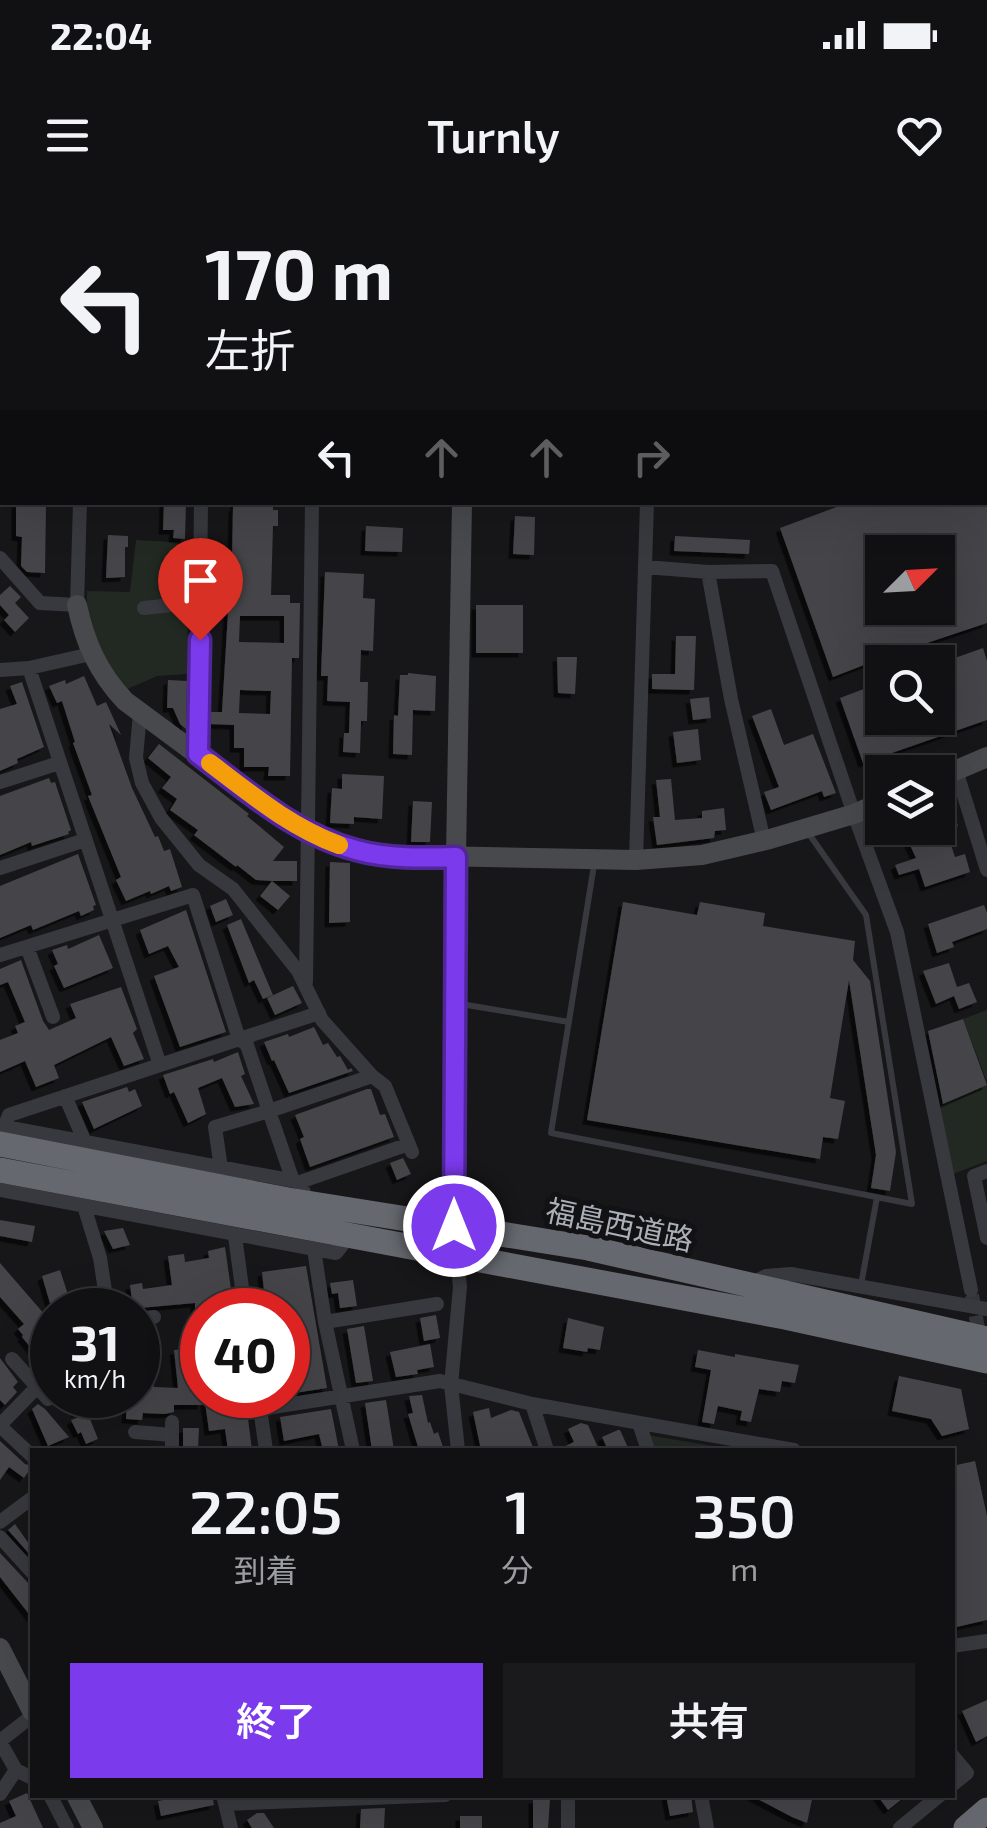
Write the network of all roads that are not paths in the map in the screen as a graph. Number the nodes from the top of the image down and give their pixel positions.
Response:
1 (80, 505) edge
2 (201, 505) edge
3 (312, 505) edge
4 (462, 505) edge
5 (646, 505) edge
6 (0, 558) edge
7 (645, 567) junction
8 (708, 572) junction
9 (200, 602) junction
10 (77, 605) junction
11 (144, 608) dead end
12 (91, 654) junction
13 (30, 668) junction
14 (0, 670) edge
15 (140, 713) junction
16 (198, 754) junction
17 (987, 757) edge
18 (59, 763) junction
19 (955, 770) edge
20 (0, 782) edge
21 (955, 795) edge
22 (865, 809) edge
23 (854, 814) junction
24 (805, 829) junction
25 (308, 832) junction
26 (85, 840) junction
27 (764, 840) junction
28 (456, 857) junction
29 (594, 860) junction
30 (636, 860) junction
31 (0, 868) edge
32 (987, 870) edge
33 (215, 877) junction
34 (193, 895) junction
35 (111, 921) junction
36 (27, 947) junction
37 (0, 955) edge
38 (306, 985) junction
39 (455, 1003) junction
40 (319, 1013) junction
41 (54, 1017) dead end
42 (569, 1022) junction
43 (239, 1039) junction
44 (160, 1064) junction
45 (372, 1076) junction
46 (65, 1096) junction
47 (269, 1111) junction
48 (1, 1132) edge
49 (85, 1142) junction
50 (221, 1168) junction
51 (0, 1170) edge
52 (987, 1172) edge
53 (300, 1189) junction
54 (0, 1190) edge
55 (877, 1198) junction
56 (84, 1206) junction
57 (454, 1226) junction
58 (350, 1234) junction
59 (236, 1236) junction
60 (987, 1238) edge
61 (314, 1249) junction
62 (458, 1254) junction
63 (749, 1285) junction
64 (861, 1286) junction
65 (105, 1288) edge
66 (242, 1288) edge
67 (970, 1290) tunnel mouth
68 (437, 1304) dead end
69 (987, 1309) edge
70 (325, 1322) junction
71 (987, 1339) edge
72 (12, 1359) dead end
73 (987, 1361) edge
74 (452, 1385) junction
75 (340, 1397) junction
76 (310, 1399) edge
77 (532, 1404) junction
78 (261, 1418) edge
79 (639, 1423) junction
80 (0, 1425) edge
81 (135, 1432) dead end
82 (172, 1436) edge
83 (266, 1448) edge
84 (353, 1448) edge
85 (458, 1448) edge
86 (546, 1448) edge
87 (647, 1448) edge
88 (771, 1448) edge
89 (30, 1454) edge
90 (30, 1500) edge
91 (0, 1522) edge
92 (0, 1538) edge
93 (30, 1570) edge
94 (987, 1641) edge
95 (955, 1646) edge
96 (0, 1648) edge
97 (30, 1710) edge
98 (30, 1716) edge
99 (0, 1741) edge
100 (955, 1759) edge
101 (16, 1770) junction
102 (30, 1777) edge
103 (955, 1782) edge
104 (0, 1794) edge
105 (52, 1798) edge
106 (78, 1798) edge
107 (307, 1798) edge
108 (568, 1798) edge
109 (702, 1798) edge
110 (936, 1798) edge
111 (224, 1800) edge
112 (987, 1810) edge
113 (67, 1828) edge
114 (93, 1828) edge
115 (231, 1828) edge
116 (568, 1828) edge
117 (707, 1828) edge
118 (900, 1828) edge
119 (966, 1828) edge

1 - 10 street
2 - 9 street
3 - 25 street
4 - 28 street
5 - 7 street
6 - 10 street
7 - 8 street
7 - 30 street
8 - 23 street
8 - 27 street
9 - 11 street
9 - 16 street
10 - 12 street
12 - 13 street
12 - 15 street
13 - 14 street
13 - 18 street
15 - 16 street
15 - 33 street
16 - 25 street
17 - 19 street
18 - 20 street
18 - 26 street
21 - 32 street
22 - 23 street
23 - 24 street
23 - 67 street
24 - 27 street
24 - 55 lane
25 - 28 street
25 - 38 street
26 - 31 street
26 - 35 street
27 - 30 street
28 - 29 street
28 - 39 street
29 - 30 street
29 - 42 lane
33 - 34 street
33 - 38 street
34 - 35 street
34 - 43 street
35 - 36 street
35 - 44 street
36 - 37 street
36 - 41 street
38 - 40 street
39 - 42 lane
39 - 57 street
40 - 43 street
40 - 45 street
42 - 55 lane
43 - 44 street
43 - 47 street
44 - 46 street
45 - 47 street
45 - 53 street
46 - 48 street
46 - 49 street
47 - 50 street
47 - 53 street
48 - 49 street
48 - 53 highway, 福島西道路
49 - 50 street
50 - 53 street
51 - 58 highway, 福島西道路
52 - 60 street
53 - 57 highway, 福島西道路
54 - 56 street
55 - 64 lane
56 - 59 street
56 - 65 street
57 - 62 street
57 - 63 highway, 福島西道路
58 - 61 street
58 - 62 highway, 福島西道路
59 - 61 street
59 - 66 street
61 - 70 street
62 - 73 highway, 福島西道路
62 - 74 street
63 - 64 street
63 - 71 highway, 福島西道路
64 - 69 street
68 - 70 street
70 - 75 street
72 - 80 street
74 - 75 street
74 - 77 street
74 - 85 street
75 - 76 street
75 - 84 street
77 - 79 street
77 - 86 street
78 - 83 street
79 - 87 street
79 - 88 street
80 - 89 street
81 - 82 street
90 - 91 street
92 - 93 street
94 - 95 street
96 - 97 street
98 - 99 street
99 - 101 street
100 - 103 street
101 - 102 street
101 - 104 street
105 - 113 street
106 - 114 street
107 - 111 street
108 - 116 street
109 - 117 street
110 - 118 street
111 - 115 street
112 - 119 highway

